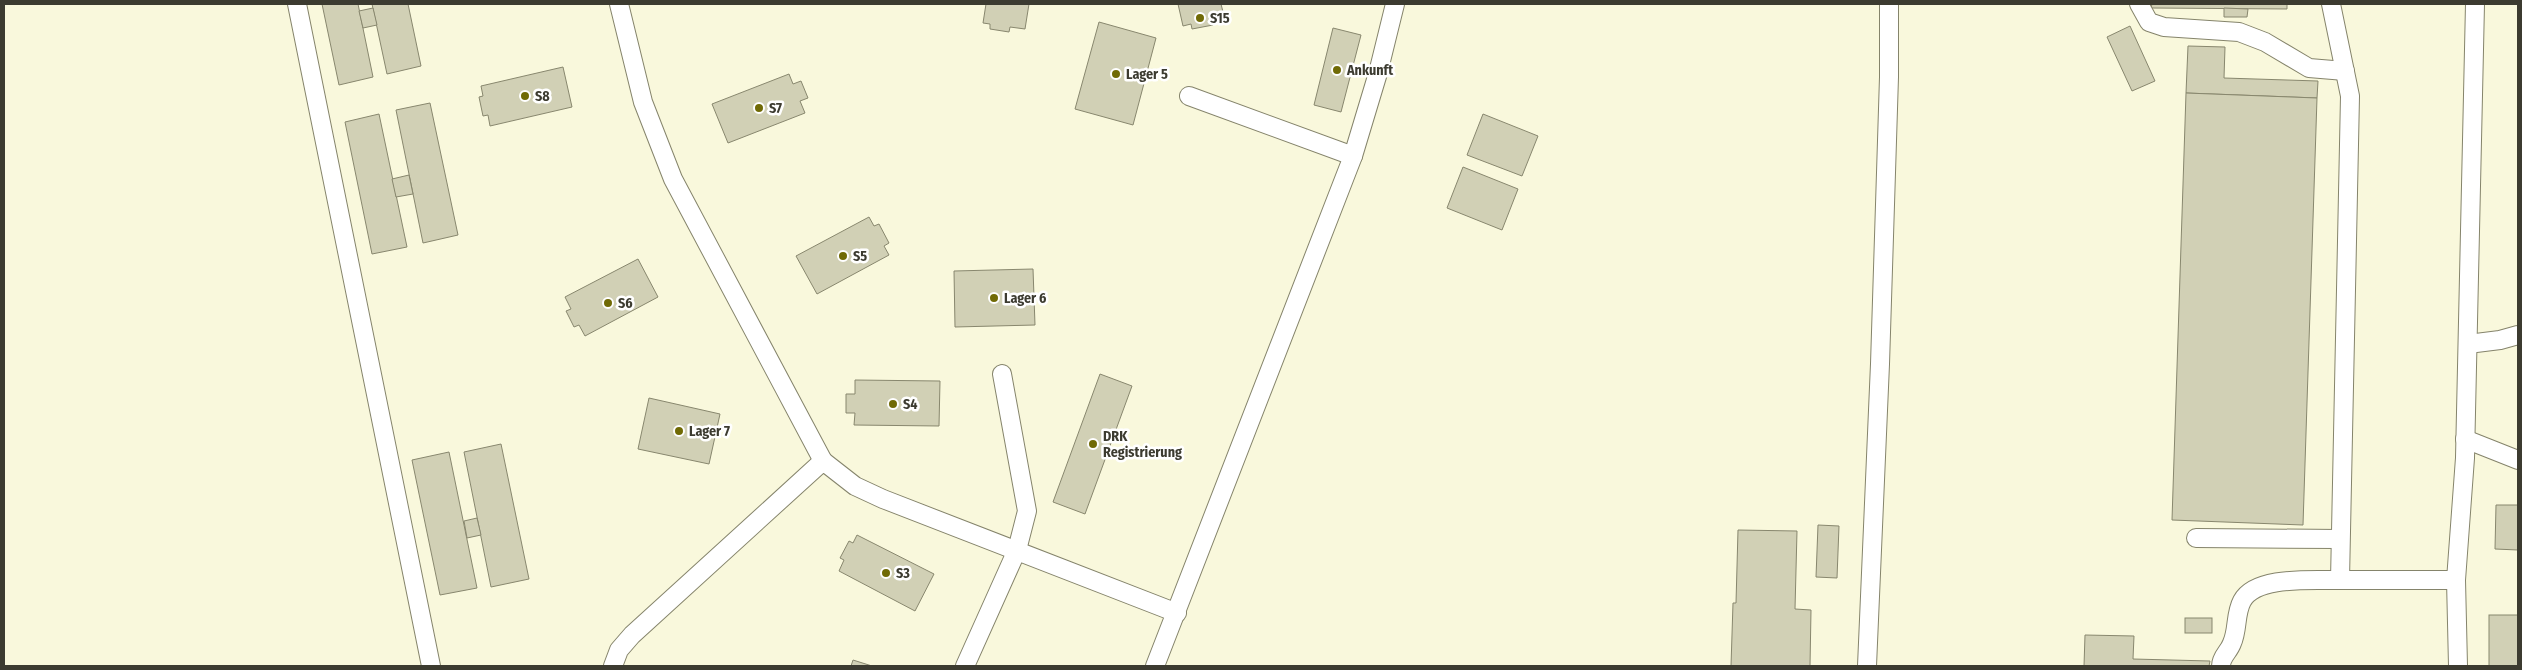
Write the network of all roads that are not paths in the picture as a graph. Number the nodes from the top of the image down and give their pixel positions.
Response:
1 (297, 4) edge
2 (619, 4) edge
3 (1395, 4) edge
4 (1889, 4) edge
5 (2139, 4) edge
6 (2331, 4) edge
7 (2475, 4) edge
8 (2345, 70) junction
9 (1189, 96) dead end
10 (1353, 156) junction
11 (2518, 335) edge
12 (2468, 344) junction
13 (1002, 374) dead end
14 (2465, 440) junction
15 (2518, 460) edge
16 (823, 461) junction
17 (2196, 538) dead end
18 (2340, 539) junction
19 (1017, 550) junction
20 (2340, 580) junction
21 (2456, 580) junction
22 (1177, 613) junction
23 (431, 666) edge
24 (613, 666) edge
25 (965, 666) edge
26 (1155, 666) edge
27 (1867, 666) edge
28 (2221, 666) edge
29 (2458, 666) edge

1 - 23 street
2 - 16 street
3 - 10 street
4 - 27 street
5 - 8 street
6 - 8 street
7 - 12 street
8 - 18 street
9 - 10 street
10 - 22 street
11 - 12 street
12 - 14 street
13 - 19 street
14 - 15 street
14 - 21 street
16 - 19 street
16 - 24 street
17 - 18 street
18 - 20 street
19 - 22 street
19 - 25 street
20 - 21 street
20 - 28 street
21 - 29 street
22 - 26 street

